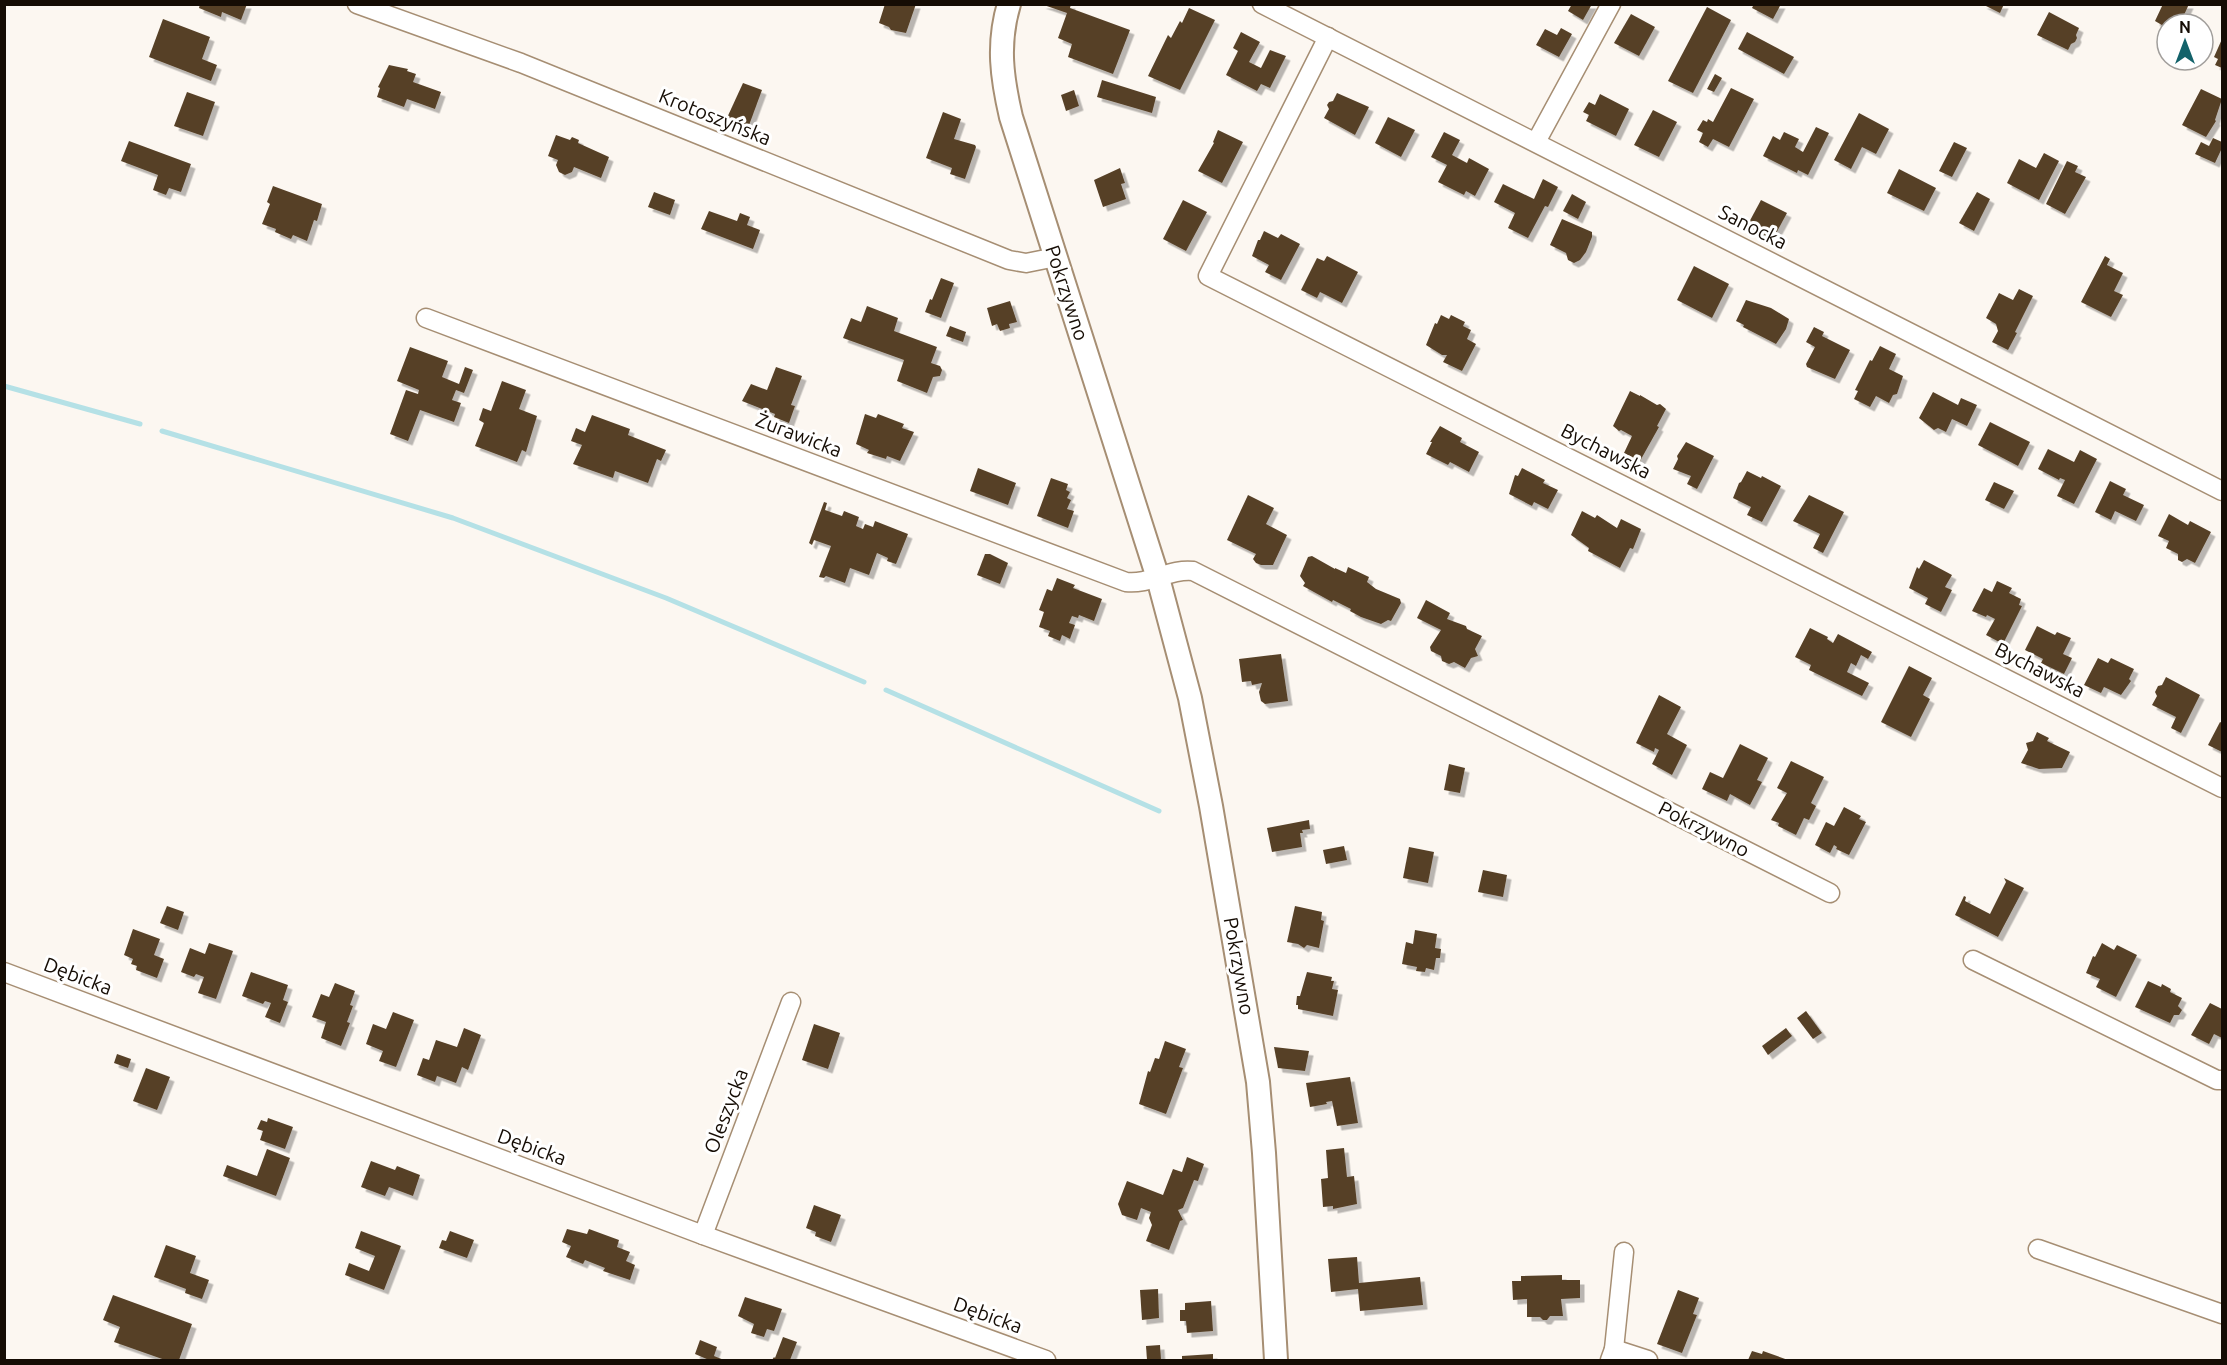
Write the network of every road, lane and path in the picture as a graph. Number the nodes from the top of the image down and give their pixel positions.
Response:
1 (357, 4) edge
2 (1009, 4) edge
3 (1262, 4) edge
4 (1611, 4) edge
5 (1328, 37) junction
6 (1536, 142) junction
7 (1056, 257) junction
8 (426, 318) dead end
9 (2223, 491) edge
10 (1158, 578) junction
11 (2223, 788) edge
12 (1830, 893) dead end
13 (1973, 960) dead end
14 (4, 972) edge
15 (790, 1002) dead end
16 (2223, 1080) edge
17 (703, 1234) junction
18 (2038, 1249) dead end
19 (1624, 1252) dead end
20 (2223, 1314) edge
21 (1612, 1355) edge
22 (1046, 1360) edge
23 (1276, 1360) edge
24 (1648, 1360) edge

1 - 7 street, Krotoszyńska
2 - 7 street, Pokrzywno
3 - 5 street, Sanocka
4 - 6 street
5 - 6 street, Sanocka
5 - 11 street, Bychawska
6 - 9 street, Sanocka
7 - 10 street, Pokrzywno
8 - 10 street, Żurawicka
10 - 12 street, Pokrzywno
10 - 23 street, Pokrzywno
13 - 16 street
14 - 17 street, Dębicka
15 - 17 street, Oleszycka
17 - 22 street, Dębicka
18 - 20 street
19 - 21 street
21 - 24 street

